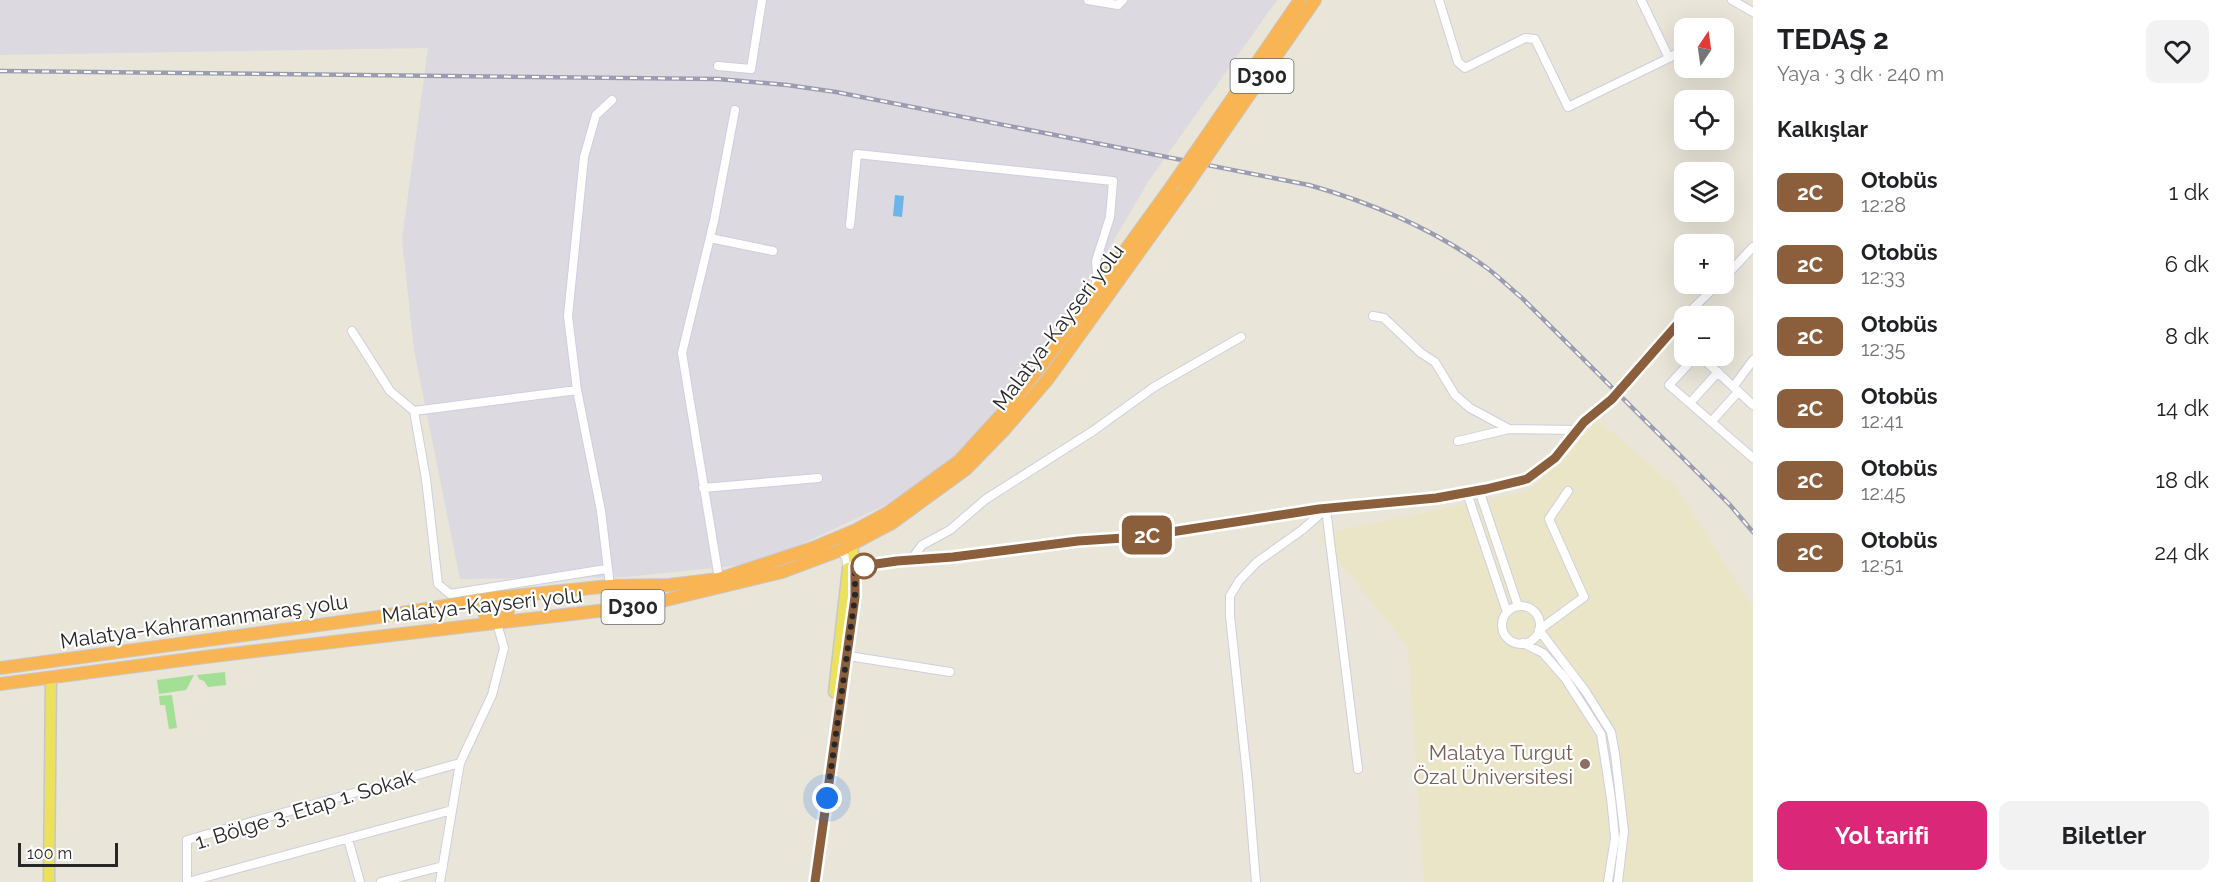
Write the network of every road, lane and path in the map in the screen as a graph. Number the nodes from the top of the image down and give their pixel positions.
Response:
1 (762, 0) edge
2 (1088, 0) edge
3 (1123, 0) edge
4 (1300, 0) edge
5 (1315, 0) edge
6 (1439, 0) edge
7 (1641, 0) edge
8 (1732, 0) edge
9 (1753, 12) edge
10 (1674, 55) edge
11 (1669, 58) junction
12 (718, 66) dead end
13 (612, 100) dead end
14 (735, 110) dead end
15 (1204, 150) junction
16 (850, 225) dead end
17 (710, 238) junction
18 (1753, 247) edge
19 (773, 251) dead end
20 (1734, 267) edge
21 (1095, 291) junction
22 (1708, 294) edge
23 (1696, 306) edge
24 (1373, 316) dead end
25 (1674, 328) edge
26 (352, 331) dead end
27 (1241, 337) dead end
28 (1753, 360) edge
29 (1688, 366) edge
30 (1710, 366) edge
31 (1718, 372) junction
32 (1736, 389) junction
33 (577, 390) junction
34 (1690, 403) junction
35 (1753, 405) edge
36 (414, 411) junction
37 (1712, 421) junction
38 (1509, 429) junction
39 (1578, 430) junction
40 (1458, 441) dead end
41 (1752, 455) edge
42 (818, 478) dead end
43 (703, 488) junction
44 (1479, 490) junction
45 (1568, 491) dead end
46 (1467, 493) junction
47 (1326, 508) junction
48 (846, 547) junction
49 (911, 560) junction
50 (851, 567) junction
51 (606, 569) junction
52 (719, 579) junction
53 (610, 586) junction
54 (493, 598) junction
55 (1518, 606) junction
56 (1507, 612) junction
57 (497, 623) junction
58 (1539, 630) junction
59 (1523, 643) junction
60 (843, 655) junction
61 (0, 668) edge
62 (950, 672) dead end
63 (51, 677) junction
64 (0, 684) edge
65 (460, 763) junction
66 (1358, 769) dead end
67 (452, 810) junction
68 (348, 839) junction
69 (443, 866) junction
70 (49, 882) edge
71 (188, 882) edge
72 (360, 882) edge
73 (381, 882) edge
74 (440, 882) edge
75 (808, 882) edge
76 (815, 882) edge
77 (1256, 882) edge
78 (1608, 882) edge
79 (1618, 882) edge

1 - 12 street
2 - 3 street
4 - 15 highway, Malatya-Kahramanmaraş yolu / D300
5 - 15 highway, Malatya-Kayseri yolu / D300
6 - 11 street
7 - 11 street
8 - 9 street
10 - 11 street
13 - 33 street
14 - 17 street
15 - 21 highway, Malatya-Kahramanmaraş yolu / D300, bridge
15 - 48 highway, Malatya-Kayseri yolu / D300, bridge
16 - 21 street
17 - 19 street
17 - 43 street
18 - 20 street
21 - 52 highway, Malatya-Kahramanmaraş yolu / D300
22 - 23 street
24 - 38 street
25 - 39 street, bridge
26 - 36 street
27 - 49 street
28 - 32 street
29 - 34 street
30 - 31 street
31 - 32 street
31 - 34 street
32 - 35 street
32 - 37 street
33 - 36 street
33 - 51 street
34 - 37 street
36 - 51 street
37 - 41 street
38 - 39 street
38 - 40 street
39 - 44 street
42 - 43 street
43 - 52 street
44 - 46 street
44 - 55 street
45 - 58 street
46 - 47 street
46 - 56 street
47 - 49 street
47 - 66 street
47 - 77 street
48 - 50 main road
48 - 57 highway, Malatya-Kayseri yolu / D300
49 - 50 street
50 - 60 main road
51 - 53 street
52 - 53 highway, Malatya-Kahramanmaraş yolu / D300
53 - 54 highway, Malatya-Kahramanmaraş yolu / D300
54 - 57 highway
54 - 57 highway
54 - 61 highway, Malatya-Kahramanmaraş yolu / D300
55 - 56 street
55 - 58 street
56 - 59 street
57 - 63 highway, Malatya-Kayseri yolu / D300
57 - 65 street
58 - 59 street
58 - 79 street
59 - 78 street
60 - 62 street
60 - 75 main road
60 - 76 main road
63 - 64 highway, Malatya-Kayseri yolu / D300
63 - 70 main road
65 - 67 street
65 - 71 street, 1. Bölge 3. Etap 1. Sokak
67 - 68 street
67 - 69 street
68 - 71 street
68 - 72 street
69 - 73 street
69 - 74 street

